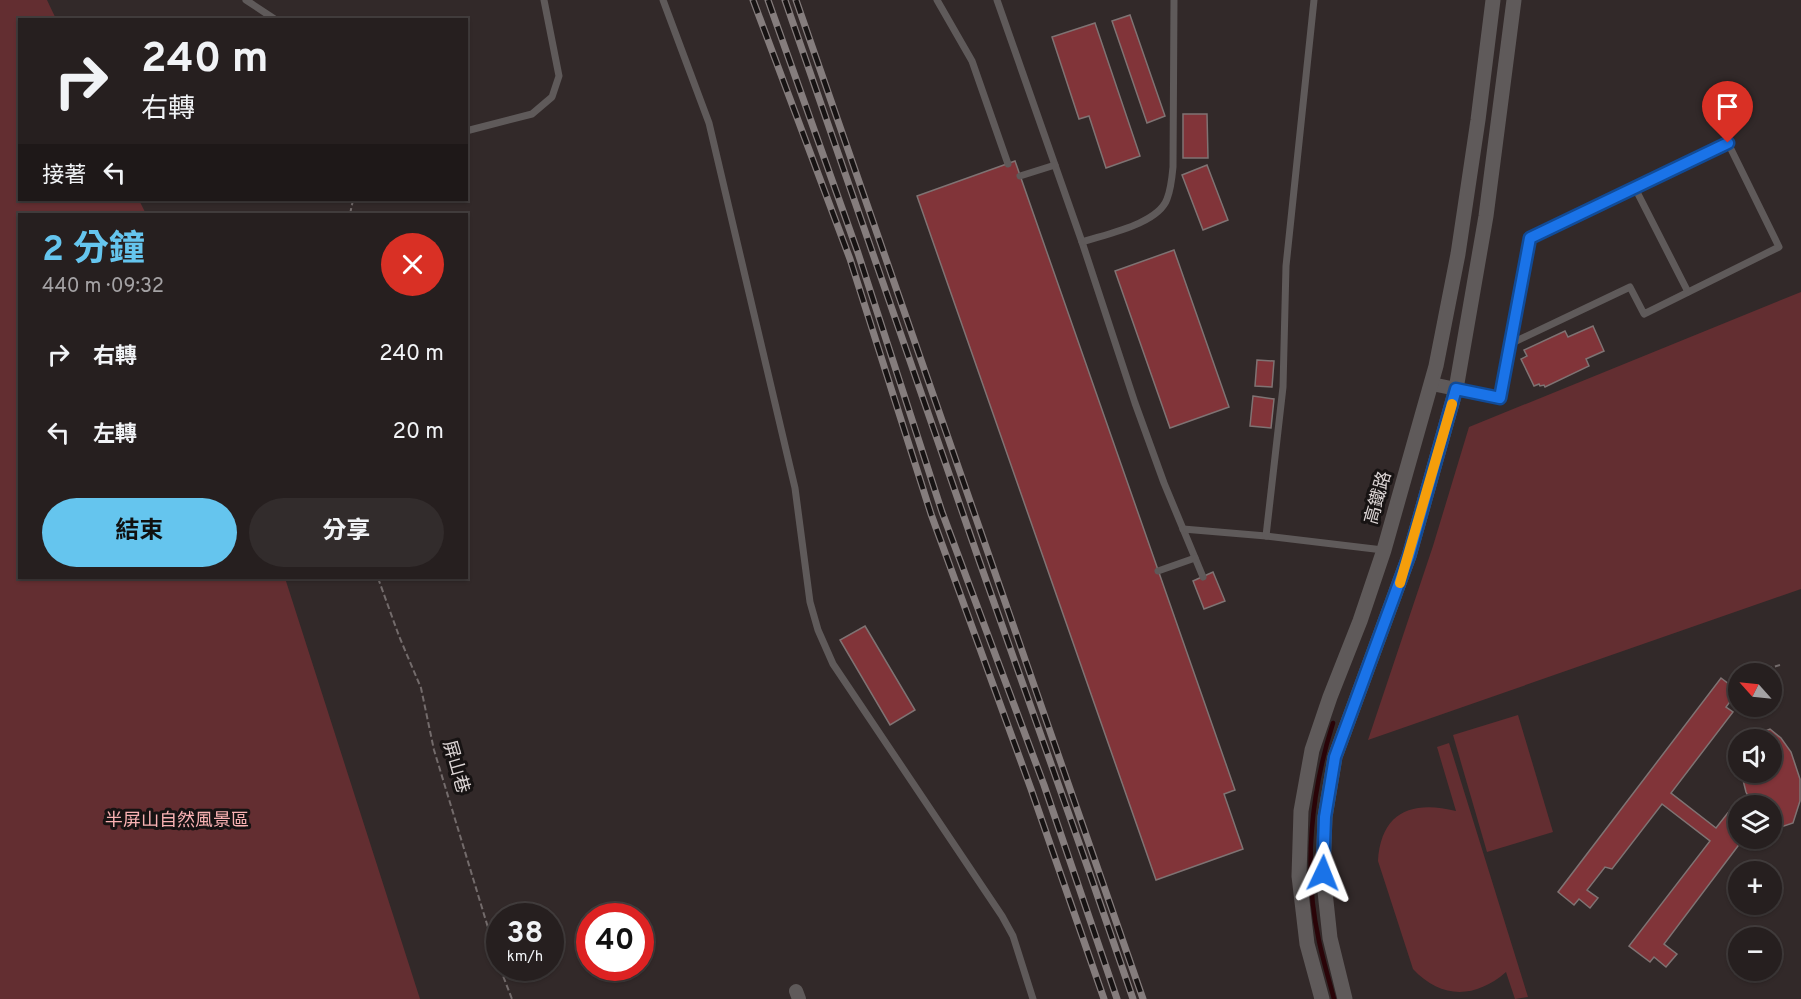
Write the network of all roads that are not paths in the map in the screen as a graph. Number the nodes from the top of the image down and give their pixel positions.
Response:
1 (246, 0) edge
2 (544, 0) edge
3 (663, 0) edge
4 (937, 0) edge
5 (997, 0) edge
6 (1174, 0) edge
7 (1314, 0) edge
8 (1493, 0) edge
9 (1514, 0) edge
10 (273, 18) edge
11 (468, 130) edge
12 (1008, 164) dead end
13 (1055, 165) junction
14 (1020, 176) dead end
15 (1635, 188) junction
16 (1082, 242) junction
17 (1688, 292) junction
18 (1510, 344) junction
19 (1432, 384) junction
20 (1456, 389) junction
21 (1183, 529) junction
22 (1266, 536) junction
23 (1384, 550) junction
24 (1195, 558) junction
25 (1158, 571) dead end
26 (1203, 577) dead end
27 (1034, 999) edge
28 (1322, 999) edge
29 (1345, 999) edge

1 - 10 lane
2 - 11 lane
3 - 27 lane
4 - 12 lane
5 - 13 lane
6 - 16 lane
7 - 22 lane
8 - 19 street, 高鐵路
9 - 20 street
13 - 14 lane
13 - 16 lane
15 - 17 lane
15 - 17 lane
15 - 18 lane
16 - 21 lane
17 - 18 lane
18 - 20 lane
19 - 20 street
19 - 23 street, 高鐵路
20 - 29 street
21 - 22 lane
21 - 24 lane
22 - 23 lane
23 - 28 street, 高鐵路
24 - 25 lane
24 - 26 lane

